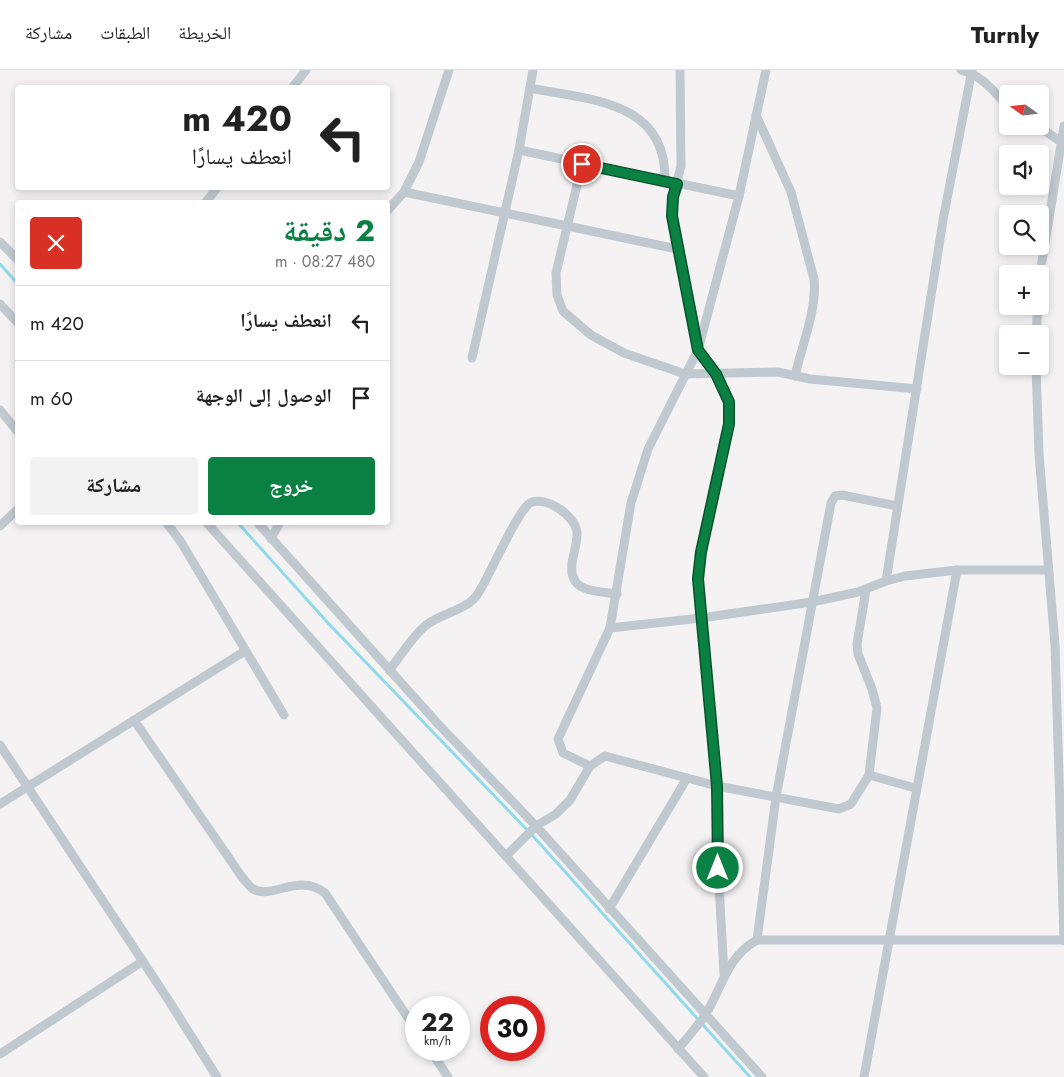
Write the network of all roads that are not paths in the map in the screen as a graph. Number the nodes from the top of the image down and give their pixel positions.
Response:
1 (306, 70) edge
2 (449, 70) edge
3 (533, 70) edge
4 (680, 70) edge
5 (766, 70) edge
6 (961, 70) edge
7 (972, 71) edge
8 (294, 85) edge
9 (530, 88) junction
10 (999, 97) edge
11 (756, 114) junction
12 (1064, 126) edge
13 (1049, 134) edge
14 (1061, 142) junction
15 (518, 150) junction
16 (582, 164) junction
17 (665, 181) junction
18 (677, 184) junction
19 (215, 190) edge
20 (404, 192) junction
21 (739, 196) junction
22 (208, 200) edge
23 (390, 208) edge
24 (504, 213) junction
25 (568, 226) junction
26 (0, 242) edge
27 (677, 249) junction
28 (15, 257) edge
29 (1041, 265) edge
30 (0, 304) edge
31 (15, 320) edge
32 (698, 350) junction
33 (472, 358) dead end
34 (685, 374) junction
35 (716, 374) junction
36 (1036, 375) edge
37 (795, 376) junction
38 (917, 389) junction
39 (0, 410) edge
40 (15, 428) edge
41 (897, 506) junction
42 (15, 512) edge
43 (168, 525) edge
44 (209, 525) edge
45 (259, 525) edge
46 (278, 525) edge
47 (0, 526) edge
48 (271, 539) junction
49 (957, 570) junction
50 (1047, 570) junction
51 (886, 581) junction
52 (866, 590) junction
53 (618, 594) junction
54 (812, 602) junction
55 (701, 618) junction
56 (610, 628) junction
57 (246, 651) junction
58 (389, 670) junction
59 (284, 715) dead end
60 (134, 720) junction
61 (0, 745) edge
62 (590, 766) junction
63 (869, 776) junction
64 (687, 778) junction
65 (717, 786) junction
66 (27, 787) junction
67 (915, 788) junction
68 (776, 797) junction
69 (0, 804) edge
70 (536, 826) junction
71 (506, 856) junction
72 (609, 909) junction
73 (889, 939) junction
74 (757, 940) junction
75 (1064, 941) edge
76 (143, 961) junction
77 (724, 974) junction
78 (405, 1013) edge
79 (706, 1014) junction
80 (678, 1050) junction
81 (0, 1054) edge
82 (437, 1061) edge
83 (217, 1077) edge
84 (448, 1077) edge
85 (704, 1077) edge
86 (762, 1077) edge
87 (864, 1077) edge

1 - 8 street
2 - 20 street
3 - 9 street
4 - 18 street
5 - 11 street
6 - 7 street
7 - 10 street
7 - 38 street
9 - 15 street
9 - 17 street
11 - 21 street
11 - 37 street
12 - 14 street
13 - 14 street
14 - 29 street
15 - 16 street
15 - 24 street
16 - 17 street
16 - 25 street
17 - 18 street
18 - 21 street
18 - 27 street
19 - 22 street
20 - 23 street
20 - 24 street
21 - 32 street
24 - 25 street
24 - 33 street
25 - 27 street
25 - 34 street
26 - 28 street
27 - 32 street
30 - 31 street
32 - 34 street
32 - 35 street
34 - 35 street
34 - 53 street
35 - 37 street
35 - 55 street
36 - 50 street
37 - 38 street
38 - 41 street
39 - 40 street
41 - 51 street
41 - 54 street
42 - 47 street
43 - 57 street
44 - 71 street
45 - 48 street
46 - 48 street
48 - 58 street
49 - 50 street
49 - 51 street
49 - 67 street
50 - 75 street
51 - 52 street
52 - 54 street
52 - 63 street
53 - 56 street
53 - 58 street
54 - 55 street
54 - 68 street
55 - 56 street
55 - 65 street
56 - 62 street
57 - 59 street
57 - 60 street
58 - 70 street
60 - 66 street
60 - 78 street
61 - 66 street
62 - 64 street
62 - 70 street
63 - 67 street
63 - 68 street
64 - 65 street
64 - 72 street
65 - 68 street
65 - 77 street
66 - 69 street
66 - 76 street
67 - 73 street
68 - 74 street
70 - 71 street
70 - 72 street
71 - 80 street
72 - 79 street
73 - 74 street
73 - 75 street
73 - 87 street
74 - 77 street
76 - 81 street
76 - 83 street
77 - 79 street
79 - 80 street
79 - 86 street
80 - 85 street
82 - 84 street

